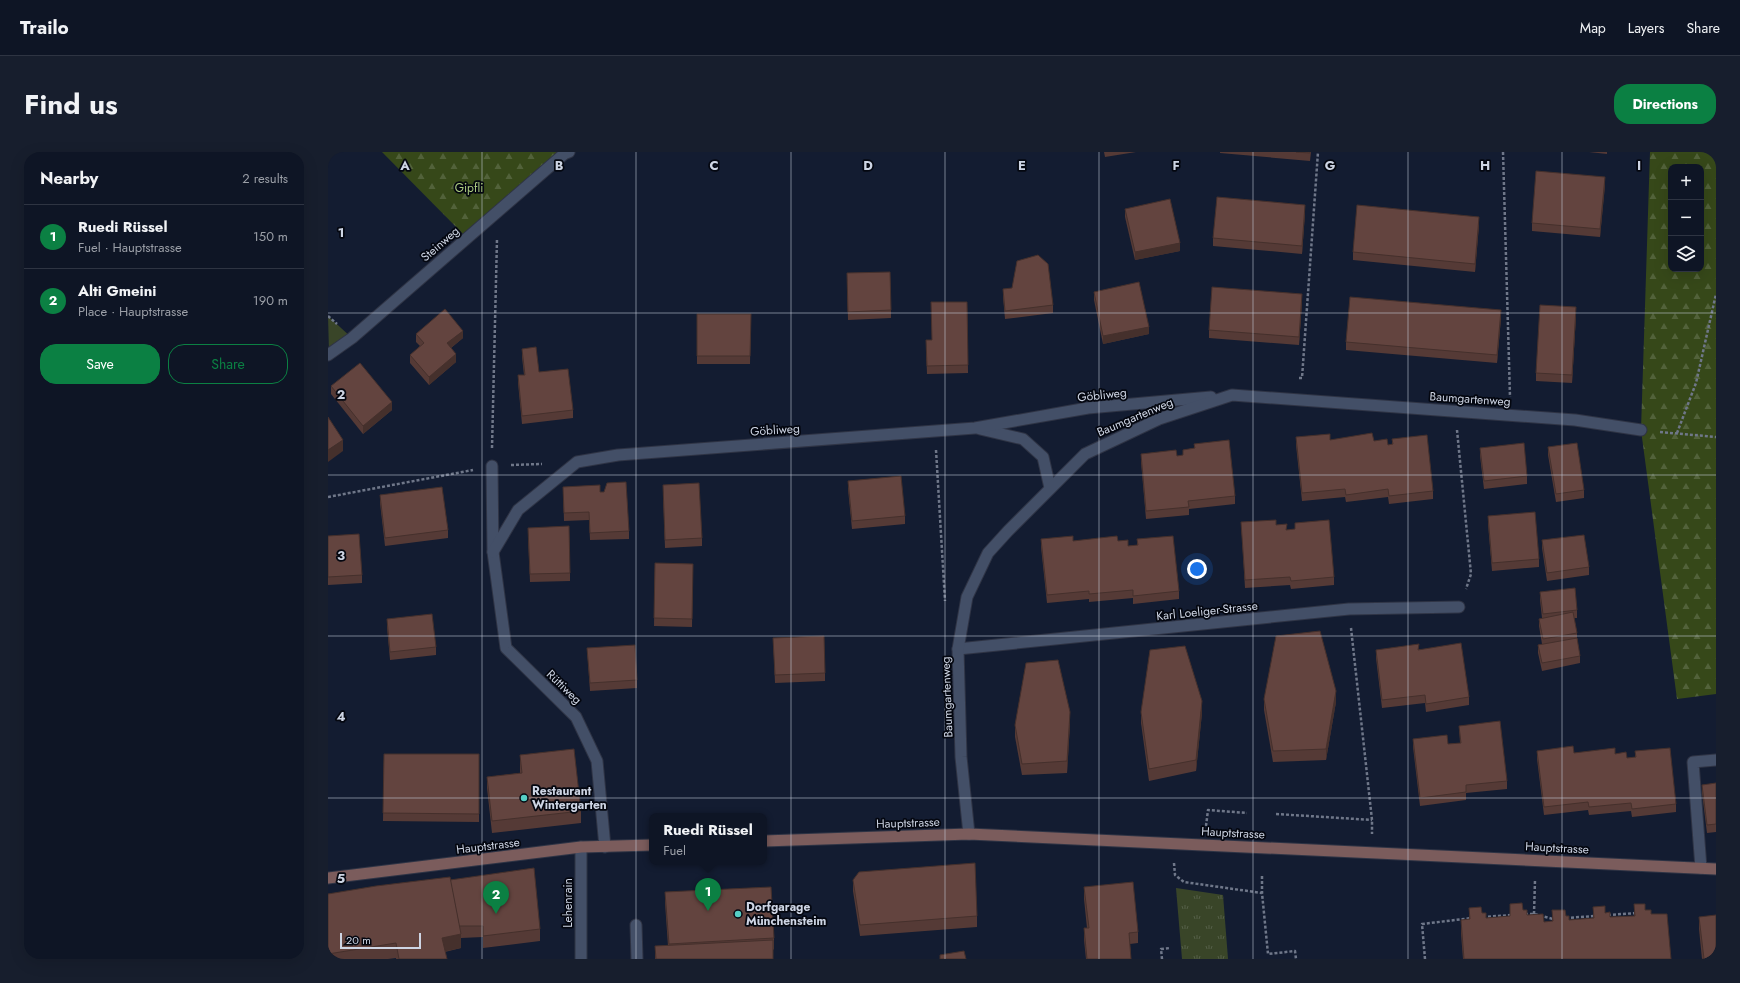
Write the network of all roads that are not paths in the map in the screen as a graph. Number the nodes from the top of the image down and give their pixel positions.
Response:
1 (569, 152) edge
2 (328, 354) edge
3 (1232, 395) junction
4 (975, 428) junction
5 (1641, 430) road end
6 (492, 466) road end
7 (1050, 488) junction
8 (493, 552) junction
9 (1459, 607) road end
10 (958, 649) junction
11 (1716, 760) edge
12 (969, 834) junction
13 (767, 841) edge
14 (649, 845) edge
15 (581, 847) junction
16 (606, 847) junction
17 (1701, 868) junction
18 (1716, 869) edge
19 (328, 878) edge
20 (636, 925) dead end
21 (581, 959) edge
22 (637, 959) edge

1 - 2 street, Steinweg
3 - 4 street, Göbliweg
3 - 5 street, Baumgartenweg
3 - 7 street, Baumgartenweg
4 - 7 street, Göbliweg
4 - 8 street, Göbliweg
6 - 8 street, Rüttiweg
7 - 10 street, Baumgartenweg
8 - 16 street, Rüttiweg
9 - 10 street, Karl Loeliger-Strasse
10 - 12 street, Baumgartenweg
11 - 17 street
12 - 13 main road, Hauptstrasse
12 - 17 main road, Hauptstrasse
14 - 16 main road, Hauptstrasse
15 - 16 main road, Hauptstrasse
15 - 19 main road, Hauptstrasse
15 - 21 street, Lehenrain
17 - 18 main road, Hauptstrasse
20 - 22 street

